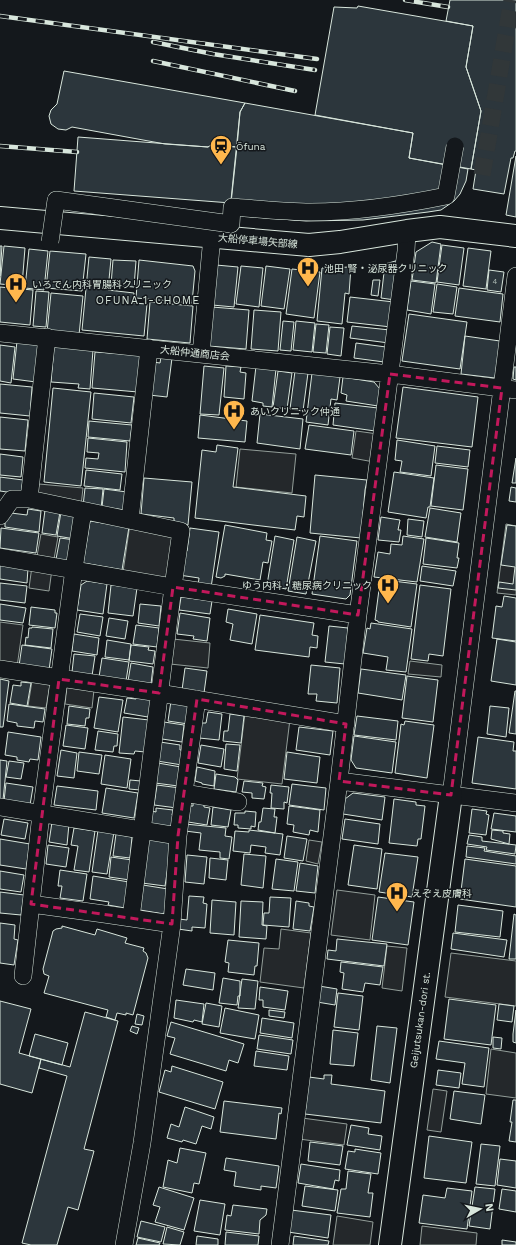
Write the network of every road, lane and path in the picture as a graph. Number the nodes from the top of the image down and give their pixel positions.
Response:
1 (455, 146) dead end
2 (0, 218) edge
3 (407, 231) junction
4 (516, 236) edge
5 (212, 237) junction
6 (50, 242) dead end
7 (516, 276) edge
8 (0, 333) edge
9 (46, 338) junction
10 (149, 348) junction
11 (201, 354) junction
12 (390, 374) junction
13 (509, 389) edge
14 (29, 500) junction
15 (83, 511) junction
16 (0, 516) edge
17 (130, 520) junction
18 (0, 557) edge
19 (74, 569) junction
20 (172, 587) junction
21 (358, 615) junction
22 (0, 669) edge
23 (59, 679) junction
24 (159, 693) junction
25 (197, 700) junction
26 (346, 724) junction
27 (339, 781) junction
28 (184, 793) junction
29 (450, 795) junction
30 (238, 802) dead end
31 (516, 804) edge
32 (0, 807) edge
33 (41, 814) junction
34 (141, 830) junction
35 (178, 836) junction
36 (31, 904) junction
37 (130, 918) junction
38 (172, 924) junction
39 (23, 976) dead end
40 (124, 1245) edge
41 (280, 1245) edge
42 (390, 1245) edge

1 - 6 street, bridge
2 - 5 main road, 大船停車場矢部線
3 - 4 main road, 大船停車場矢部線
3 - 5 main road, 大船停車場矢部線
3 - 12 street
5 - 11 street
7 - 13 street
8 - 9 street, 大船仲通商店会
9 - 10 street, 大船仲通商店会
9 - 14 street
10 - 11 street, 大船仲通商店会
10 - 17 street
11 - 12 street, 大船仲通商店会
12 - 13 street, 大船仲通商店会
12 - 21 street
13 - 29 street
14 - 15 street
14 - 16 street
15 - 17 street
15 - 19 street
17 - 20 street
18 - 19 street
19 - 20 street
19 - 23 street
20 - 21 street
20 - 24 street
21 - 26 street
22 - 23 street
23 - 24 street
23 - 33 street
24 - 25 street
24 - 34 street
25 - 26 street
25 - 28 street
26 - 27 street
27 - 29 street
27 - 41 street
28 - 30 street
28 - 35 street
29 - 31 street
29 - 42 main road, Geijutsukan-dori st.
32 - 33 street
33 - 34 street
33 - 36 street
34 - 35 street
34 - 37 street
35 - 38 street
36 - 37 street
36 - 39 street
37 - 38 street
38 - 40 street

